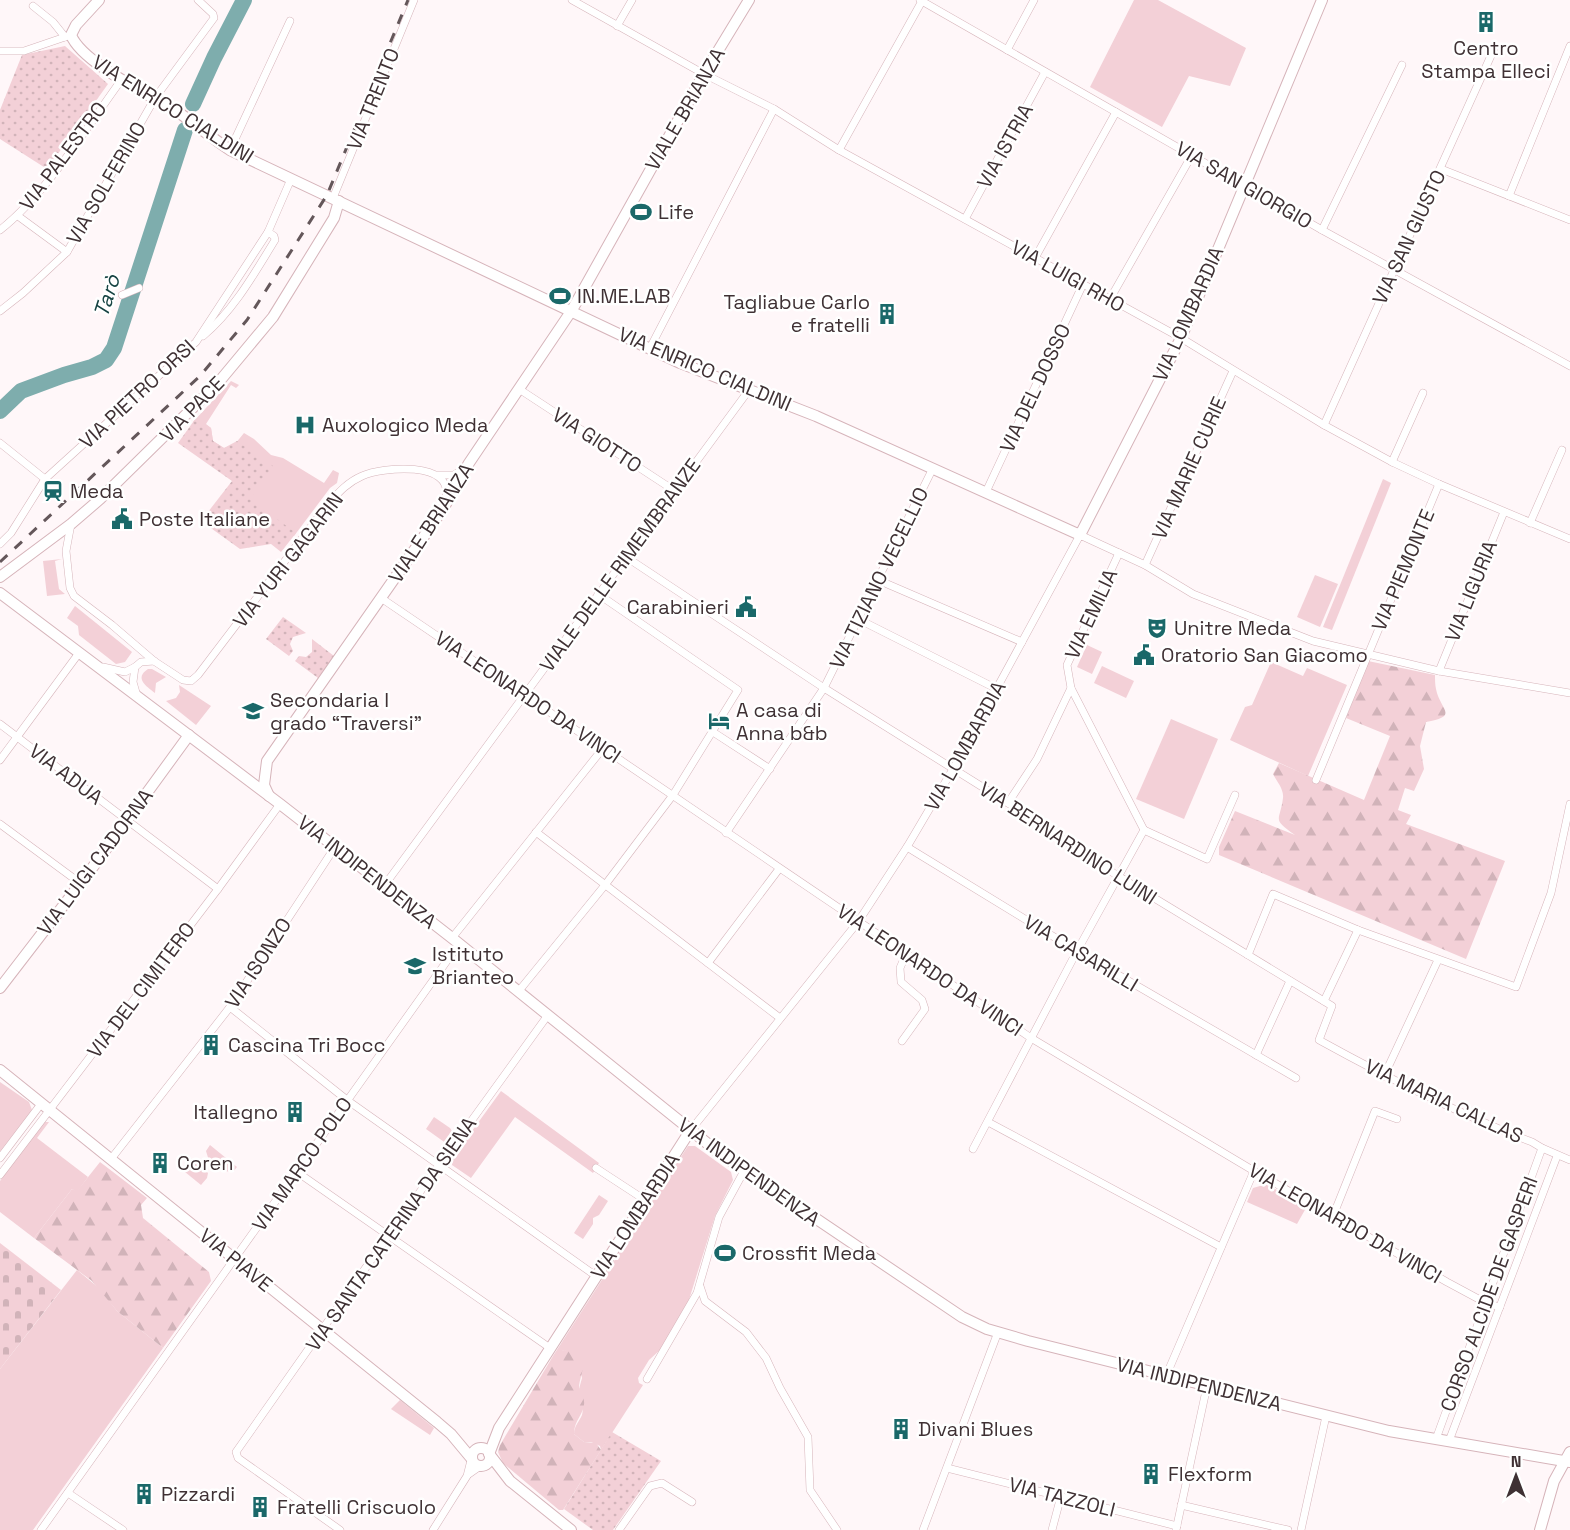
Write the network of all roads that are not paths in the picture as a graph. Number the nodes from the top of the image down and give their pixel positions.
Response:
1 (99, 0) edge
2 (198, 0) edge
3 (414, 0) edge
4 (572, 0) edge
5 (632, 0) edge
6 (749, 0) edge
7 (1034, 0) edge
8 (1322, 0) edge
9 (921, 1) edge
10 (33, 6) dead end
11 (290, 21) dead end
12 (617, 26) junction
13 (68, 36) junction
14 (1570, 46) edge
15 (1494, 49) dead end
16 (1008, 50) junction
17 (0, 51) edge
18 (1402, 65) dead end
19 (1046, 72) junction
20 (704, 74) junction
21 (122, 79) junction
22 (155, 98) junction
23 (774, 109) junction
24 (1116, 112) junction
25 (230, 150) junction
26 (839, 150) junction
27 (1192, 155) junction
28 (1441, 169) junction
29 (291, 178) junction
30 (1244, 184) junction
31 (1509, 196) junction
32 (336, 200) junction
33 (18, 216) junction
34 (965, 219) junction
35 (1570, 220) edge
36 (0, 230) edge
37 (1322, 230) junction
38 (271, 234) junction
39 (67, 252) junction
40 (1035, 258) junction
41 (1394, 270) junction
42 (1083, 284) junction
43 (139, 288) dead end
44 (122, 295) dead end
45 (1110, 299) junction
46 (572, 310) junction
47 (0, 311) edge
48 (1181, 338) junction
49 (196, 342) junction
50 (650, 348) junction
51 (1570, 366) edge
52 (1233, 371) junction
53 (519, 389) junction
54 (749, 390) junction
55 (1423, 393) dead end
56 (1324, 425) junction
57 (0, 443) edge
58 (1562, 450) dead end
59 (1392, 462) junction
60 (469, 464) junction
61 (933, 468) junction
62 (433, 474) junction
63 (45, 479) junction
64 (1439, 484) junction
65 (675, 491) junction
66 (986, 492) junction
67 (442, 508) junction
68 (1504, 512) junction
69 (1530, 523) junction
70 (71, 524) junction
71 (1080, 535) junction
72 (1570, 539) edge
73 (0, 544) edge
74 (1119, 553) junction
75 (626, 557) junction
76 (1145, 565) junction
77 (0, 577) edge
78 (878, 580) junction
79 (0, 593) edge
80 (598, 594) junction
81 (381, 598) junction
82 (858, 620) junction
83 (1022, 642) junction
84 (79, 653) junction
85 (1367, 655) junction
86 (154, 661) junction
87 (135, 667) junction
88 (1438, 671) junction
89 (824, 688) junction
90 (1071, 688) junction
91 (997, 689) junction
92 (1570, 693) edge
93 (525, 695) junction
94 (137, 697) junction
95 (0, 724) edge
96 (713, 732) junction
97 (189, 735) junction
98 (17, 737) junction
99 (604, 747) junction
100 (0, 760) edge
101 (267, 761) junction
102 (770, 769) junction
103 (953, 769) junction
104 (242, 775) junction
105 (1316, 780) dead end
106 (673, 795) junction
107 (1235, 795) dead end
108 (270, 796) junction
109 (1008, 803) junction
110 (280, 804) junction
111 (1570, 804) edge
112 (126, 820) junction
113 (0, 824) edge
114 (1144, 830) junction
115 (537, 831) junction
116 (726, 832) junction
117 (335, 847) junction
118 (907, 847) junction
119 (779, 869) junction
120 (1118, 876) junction
121 (80, 883) junction
122 (605, 885) junction
123 (384, 886) junction
124 (218, 890) junction
125 (858, 922) junction
126 (1358, 930) junction
127 (455, 941) junction
128 (1077, 951) junction
129 (906, 954) junction
130 (1248, 955) junction
131 (1438, 960) junction
132 (708, 963) junction
133 (1290, 981) junction
134 (0, 988) edge
135 (518, 992) junction
136 (1324, 1001) junction
137 (230, 1007) junction
138 (548, 1015) junction
139 (780, 1018) junction
140 (1031, 1038) junction
141 (902, 1041) dead end
142 (1256, 1055) junction
143 (0, 1070) edge
144 (1384, 1076) junction
145 (0, 1077) edge
146 (1296, 1078) dead end
147 (20, 1087) junction
148 (347, 1100) junction
149 (45, 1107) junction
150 (1397, 1119) dead end
151 (988, 1122) junction
152 (690, 1131) junction
153 (1542, 1148) junction
154 (973, 1149) dead end
155 (1557, 1156) junction
156 (0, 1158) edge
157 (111, 1160) junction
158 (1570, 1161) edge
159 (439, 1165) junction
160 (596, 1168) dead end
161 (744, 1171) junction
162 (1254, 1171) junction
163 (297, 1172) junction
164 (0, 1175) edge
165 (645, 1200) junction
166 (1333, 1216) junction
167 (388, 1236) junction
168 (1221, 1247) junction
169 (234, 1258) junction
170 (596, 1276) junction
171 (699, 1286) junction
172 (1486, 1303) junction
173 (1500, 1307) junction
174 (322, 1330) junction
175 (998, 1332) junction
176 (550, 1348) junction
177 (1166, 1376) junction
178 (647, 1379) dead end
179 (1207, 1386) junction
180 (1326, 1416) junction
181 (451, 1434) junction
182 (1436, 1439) junction
183 (1449, 1441) junction
184 (484, 1451) junction
185 (1569, 1458) edge
186 (476, 1463) junction
187 (947, 1468) junction
188 (510, 1481) junction
189 (68, 1493) junction
190 (1061, 1496) junction
191 (692, 1502) dead end
192 (1181, 1505) junction
193 (1177, 1528) edge
194 (41, 1530) edge
195 (123, 1530) edge
196 (340, 1530) edge
197 (434, 1530) edge
198 (571, 1530) edge
199 (619, 1530) edge
200 (837, 1530) edge
201 (923, 1530) edge
202 (1052, 1530) edge
203 (1288, 1530) edge
204 (1302, 1530) edge
205 (1540, 1530) edge

1 - 13 street
2 - 22 street, VIA SOLFERINO
3 - 32 street, VIA TRENTO
4 - 12 street, VIA LUIGI RHO
5 - 12 street
6 - 20 street, VIALE BRIANZA
7 - 16 street
8 - 30 street, VIA LOMBARDIA
9 - 16 street, VIA SAN GIORGIO
9 - 26 street
10 - 13 street
11 - 25 street
12 - 20 street, VIA LUIGI RHO
13 - 17 street
13 - 21 street, VIA ENRICO CIALDINI
14 - 31 street
15 - 28 street, VIA SAN GIUSTO
16 - 19 street, VIA SAN GIORGIO
18 - 37 street
19 - 24 street, VIA SAN GIORGIO
19 - 34 street, VIA ISTRIA
20 - 23 street, VIA LUIGI RHO
20 - 46 street, VIALE BRIANZA
21 - 22 street, VIA ENRICO CIALDINI
21 - 33 street, VIA PALESTRO
22 - 25 street, VIA ENRICO CIALDINI
22 - 39 street, VIA SOLFERINO
23 - 26 street, VIA LUIGI RHO
23 - 50 street
24 - 27 street, VIA SAN GIORGIO
24 - 40 street
25 - 29 street, VIA ENRICO CIALDINI
26 - 34 street, VIA LUIGI RHO
27 - 30 street, VIA SAN GIORGIO
27 - 45 street
28 - 31 street
28 - 41 street, VIA SAN GIUSTO
29 - 32 street, VIA ENRICO CIALDINI
29 - 38 street, VIA PIETRO ORSI
30 - 37 street, VIA SAN GIORGIO
30 - 48 street, VIA LOMBARDIA
31 - 35 street
32 - 46 street, VIA ENRICO CIALDINI
32 - 70 street, VIA PACE
33 - 36 street, VIA PALESTRO
33 - 39 street
34 - 40 street, VIA LUIGI RHO
37 - 41 street, VIA SAN GIORGIO
38 - 49 street, VIA PIETRO ORSI
38 - 49 street
39 - 47 street, VIA SOLFERINO
40 - 42 street, VIA LUIGI RHO
41 - 51 street, VIA SAN GIORGIO
41 - 56 street, VIA SAN GIUSTO
42 - 45 street, VIA LUIGI RHO
42 - 66 street, VIA DEL DOSSO
43 - 44 street
45 - 48 street, VIA LUIGI RHO
46 - 50 street, VIA ENRICO CIALDINI
46 - 53 street, VIALE BRIANZA
48 - 52 street, VIA LUIGI RHO
48 - 71 street, VIA LOMBARDIA
49 - 63 street, VIA PIETRO ORSI
50 - 54 street, VIA ENRICO CIALDINI
52 - 56 street, VIA LUIGI RHO
52 - 76 street, VIA MARIE CURIE
53 - 60 street, VIALE BRIANZA
53 - 65 street, VIA GIOTTO
54 - 61 street, VIA ENRICO CIALDINI
54 - 65 street, VIALE DELLE RIMEMBRANZE
55 - 59 street
56 - 59 street, VIA LUIGI RHO
57 - 63 street
58 - 69 street
59 - 64 street, VIA LUIGI RHO
60 - 62 street, VIA YURI GAGARIN
60 - 67 street, VIALE BRIANZA
61 - 66 street, VIA ENRICO CIALDINI
61 - 78 street, VIA TIZIANO VECELLIO
62 - 67 street
62 - 86 street, VIA YURI GAGARIN
63 - 73 street, VIA PIETRO ORSI
64 - 68 street, VIA LUIGI RHO
64 - 85 street, VIA PIEMONTE
65 - 75 street, VIALE DELLE RIMEMBRANZE
66 - 71 street, VIA ENRICO CIALDINI
67 - 81 street, VIALE BRIANZA
68 - 69 street, VIA LUIGI RHO
68 - 88 street, VIA LIGURIA
69 - 72 street, VIA LUIGI RHO
70 - 77 street, VIA PACE
70 - 86 street
71 - 74 street, VIA ENRICO CIALDINI
71 - 83 street, VIA LOMBARDIA
74 - 76 street, VIA ENRICO CIALDINI
74 - 90 street, VIA EMILIA
75 - 80 street, VIALE DELLE RIMEMBRANZE
75 - 89 street, VIA BERNARDINO LUINI
76 - 85 street, VIA ENRICO CIALDINI
78 - 82 street, VIA TIZIANO VECELLIO
78 - 83 street
79 - 84 street, VIA INDIPENDENZA
80 - 93 street, VIALE DELLE RIMEMBRANZE
80 - 96 street
81 - 93 street, VIA LEONARDO DA VINCI
81 - 101 street, VIALE BRIANZA
82 - 89 street, VIA TIZIANO VECELLIO
82 - 91 street
83 - 91 street, VIA LOMBARDIA
84 - 87 street, VIA INDIPENDENZA
84 - 94 street, VIA INDIPENDENZA
84 - 98 street
85 - 88 street, VIA ENRICO CIALDINI
85 - 105 street
86 - 87 street, VIA INDIPENDENZA
87 - 94 street
88 - 92 street, VIA ENRICO CIALDINI
89 - 102 street, VIA TIZIANO VECELLIO
89 - 103 street, VIA BERNARDINO LUINI
90 - 109 street, VIA EMILIA
90 - 114 street
91 - 103 street, VIA LOMBARDIA
93 - 99 street, VIA LEONARDO DA VINCI
93 - 123 street, VIALE DELLE RIMEMBRANZE
94 - 97 street, VIA INDIPENDENZA
95 - 98 street, VIA ADUA
96 - 102 street
96 - 106 street
97 - 104 street, VIA INDIPENDENZA
97 - 112 street, VIA LUIGI CADORNA
98 - 100 street
98 - 112 street, VIA ADUA
99 - 106 street, VIA LEONARDO DA VINCI
99 - 115 street, VIA MARCO POLO
101 - 104 street, VIALE BRIANZA
101 - 108 street
102 - 116 street, VIA TIZIANO VECELLIO
103 - 109 street, VIA BERNARDINO LUINI
103 - 118 street, VIA LOMBARDIA
104 - 108 street, VIA INDIPENDENZA
106 - 116 street, VIA LEONARDO DA VINCI
106 - 122 street
107 - 114 street
108 - 110 street, VIA INDIPENDENZA
109 - 120 street, VIA BERNARDINO LUINI
110 - 117 street, VIA INDIPENDENZA
110 - 124 street, VIA DEL CIMITERO
111 - 131 street
112 - 121 street, VIA LUIGI CADORNA
112 - 124 street, VIA ADUA
113 - 121 street
114 - 120 street
115 - 122 street
115 - 127 street, VIA MARCO POLO
116 - 119 street, VIA LEONARDO DA VINCI
117 - 123 street, VIA INDIPENDENZA
117 - 137 street, VIA ISONZO
118 - 125 street, VIA LOMBARDIA
118 - 128 street, VIA CASARILLI
119 - 125 street, VIA LEONARDO DA VINCI
119 - 132 street
120 - 128 street
120 - 130 street, VIA BERNARDINO LUINI
121 - 134 street, VIA LUIGI CADORNA
122 - 132 street
122 - 135 street
123 - 127 street, VIA INDIPENDENZA
124 - 149 street, VIA DEL CIMITERO
125 - 129 street, VIA LEONARDO DA VINCI
125 - 139 street, VIA LOMBARDIA
126 - 130 street
126 - 131 street
126 - 136 street
127 - 135 street, VIA INDIPENDENZA
127 - 148 street, VIA MARCO POLO
128 - 140 street
128 - 142 street, VIA CASARILLI
129 - 140 street, VIA LEONARDO DA VINCI
129 - 141 street
130 - 133 street, VIA BERNARDINO LUINI
131 - 144 street
132 - 139 street
133 - 136 street, VIA BERNARDINO LUINI
133 - 142 street
135 - 138 street, VIA INDIPENDENZA
136 - 144 street, VIA MARIA CALLAS
137 - 148 street
137 - 157 street, VIA ISONZO
138 - 152 street, VIA INDIPENDENZA
138 - 159 street, VIA SANTA CATERINA DA SIENA
139 - 152 street, VIA LOMBARDIA
140 - 151 street
140 - 162 street, VIA LEONARDO DA VINCI
142 - 146 street, VIA CASARILLI
143 - 147 street, VIA PIAVE
144 - 153 street, VIA MARIA CALLAS
145 - 147 street, VIA PIAVE
147 - 149 street, VIA PIAVE
148 - 159 street
148 - 163 street, VIA MARCO POLO
149 - 156 street, VIA DEL CIMITERO
149 - 157 street, VIA PIAVE
149 - 164 street, VIA DEL CIMITERO
150 - 166 street
151 - 154 street
151 - 168 street
152 - 161 street, VIA INDIPENDENZA
152 - 165 street, VIA LOMBARDIA
153 - 155 street, VIA MARIA CALLAS
153 - 172 street, CORSO ALCIDE DE GASPERI
155 - 158 street, VIA MARIA CALLAS
155 - 173 street, CORSO ALCIDE DE GASPERI
157 - 169 street, VIA PIAVE
159 - 167 street, VIA SANTA CATERINA DA SIENA
159 - 170 street
160 - 165 street
161 - 171 street
161 - 175 street, VIA INDIPENDENZA
162 - 166 street, VIA LEONARDO DA VINCI
162 - 168 street
163 - 167 street
163 - 169 street, VIA MARCO POLO
165 - 170 street, VIA LOMBARDIA
166 - 172 street, VIA LEONARDO DA VINCI
167 - 174 street, VIA SANTA CATERINA DA SIENA
167 - 176 street
168 - 177 street
169 - 174 street, VIA PIAVE
169 - 189 street, VIA MARCO POLO
170 - 176 street, VIA LOMBARDIA
171 - 178 street
171 - 200 street
172 - 173 street, VIA LEONARDO DA VINCI
172 - 182 street, CORSO ALCIDE DE GASPERI
173 - 183 street, CORSO ALCIDE DE GASPERI
174 - 181 street, VIA PIAVE
174 - 196 street, VIA SANTA CATERINA DA SIENA
175 - 177 street, VIA INDIPENDENZA
175 - 187 street
176 - 184 street, VIA LOMBARDIA
177 - 179 street, VIA INDIPENDENZA
179 - 180 street, VIA INDIPENDENZA
179 - 192 street
180 - 182 street, VIA INDIPENDENZA
180 - 204 street
181 - 184 street, VIA PIAVE
181 - 186 street, VIA PIAVE
182 - 183 street, VIA INDIPENDENZA
183 - 185 street, VIA INDIPENDENZA
184 - 186 street
184 - 186 street
184 - 188 street, VIA PIAVE
185 - 205 street
186 - 188 street, VIA PIAVE
186 - 197 street
187 - 190 street, VIA TAZZOLI
187 - 201 street
188 - 198 street, VIA PIAVE
189 - 194 street, VIA MARCO POLO
189 - 195 street
190 - 193 street, VIA TAZZOLI
190 - 202 street
191 - 199 street
192 - 193 street
192 - 203 street

